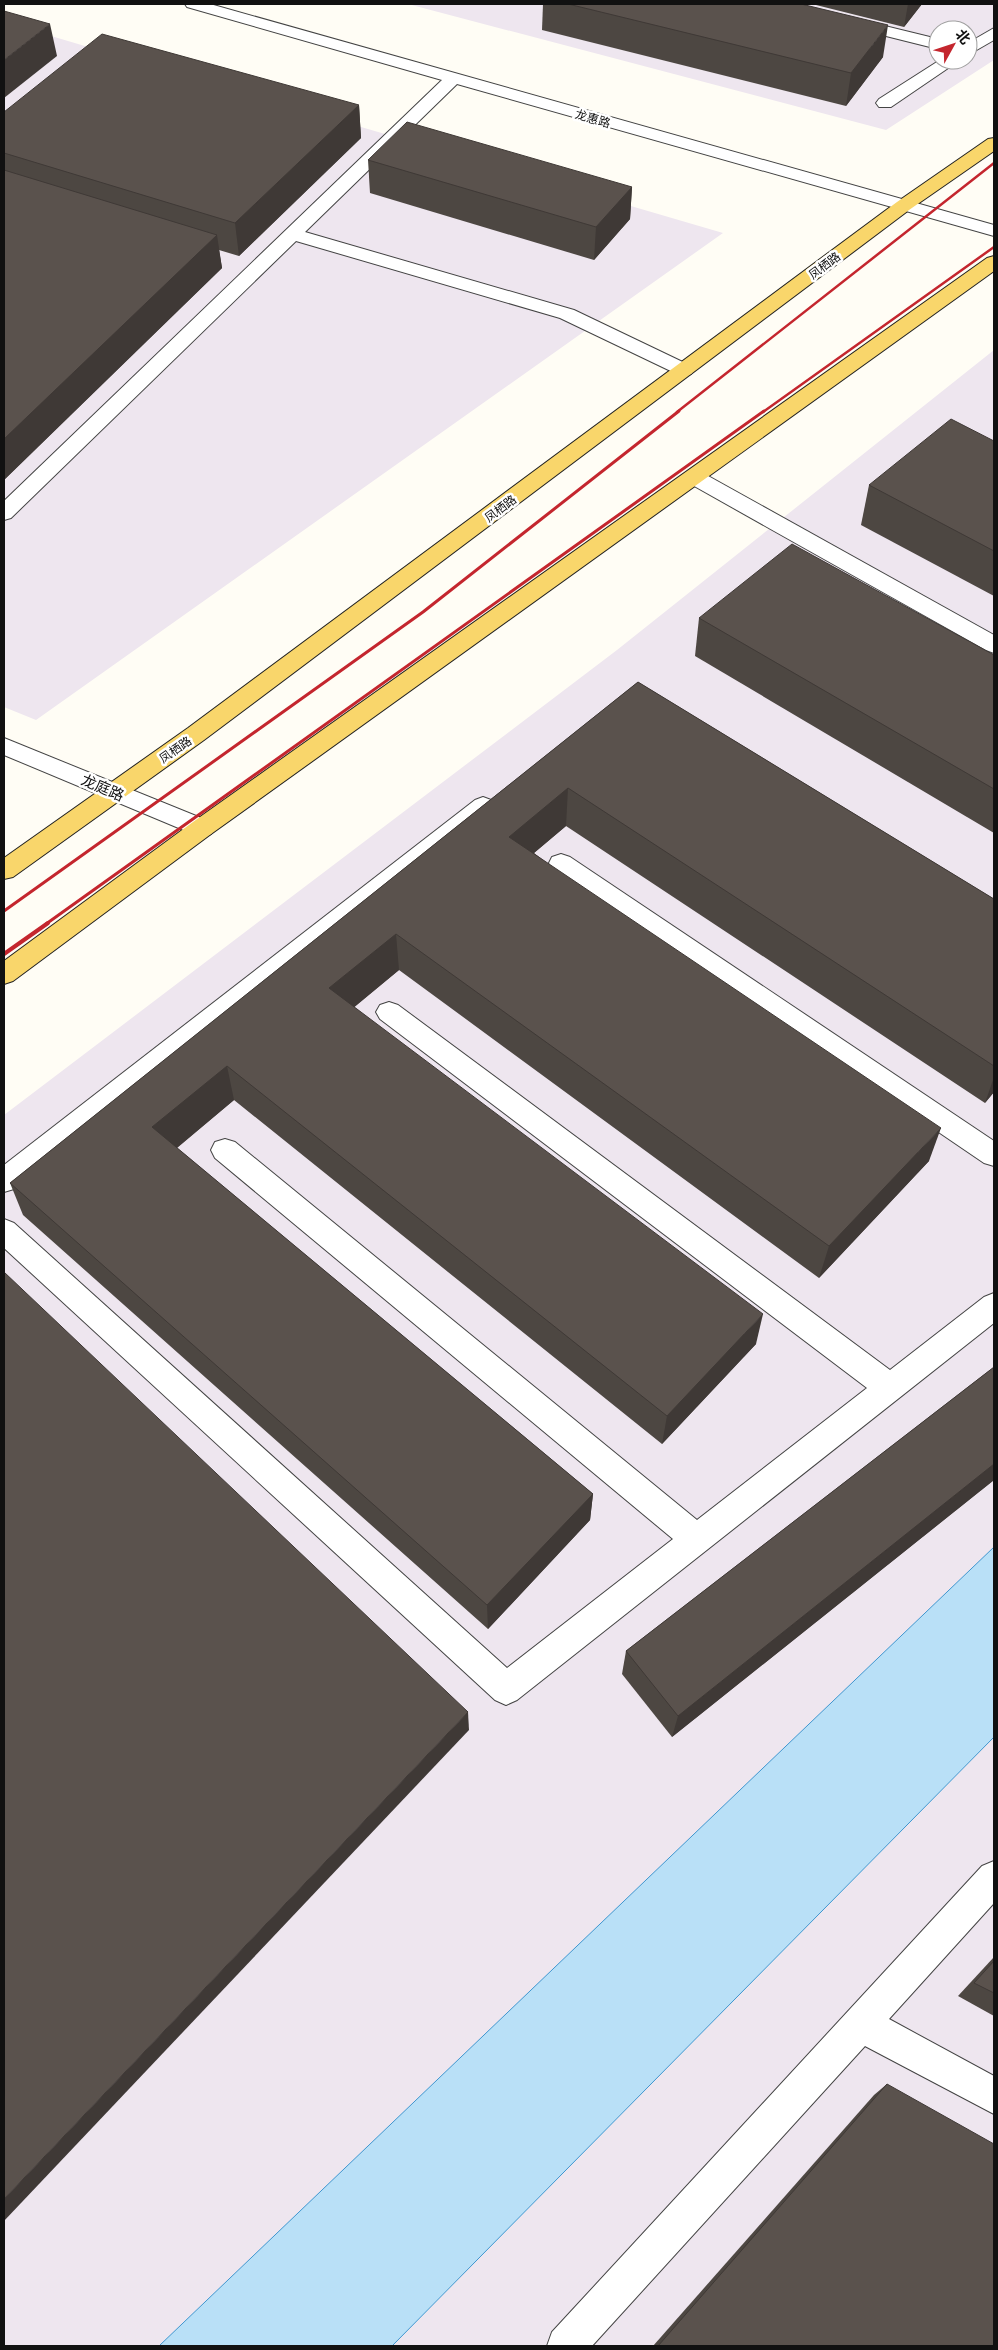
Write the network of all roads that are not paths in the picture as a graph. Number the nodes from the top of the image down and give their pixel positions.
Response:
1 (776, 4) edge
2 (202, 5) edge
3 (994, 33) edge
4 (928, 42) edge
5 (978, 43) edge
6 (937, 70) edge
7 (454, 78) junction
8 (885, 104) dead end
9 (994, 143) edge
10 (903, 206) junction
11 (994, 231) edge
12 (292, 234) junction
13 (994, 262) edge
14 (684, 370) junction
15 (694, 477) junction
16 (4, 513) edge
17 (994, 645) edge
18 (4, 746) edge
19 (504, 790) edge
20 (114, 792) junction
21 (202, 828) junction
22 (561, 862) dead end
23 (4, 870) edge
24 (4, 974) edge
25 (390, 1012) dead end
26 (225, 1150) dead end
27 (994, 1155) edge
28 (4, 1181) edge
29 (4, 1231) edge
30 (994, 1306) edge
31 (890, 1388) junction
32 (697, 1539) junction
33 (994, 1878) edge
34 (861, 2024) junction
35 (994, 2096) edge
36 (566, 2346) edge

1 - 4 street
2 - 7 street, 龙惠路
3 - 5 street
6 - 8 street
7 - 10 street, 龙惠路
7 - 12 street
9 - 10 main road, 凤栖路
10 - 11 street, 龙惠路
10 - 14 main road, 凤栖路
12 - 14 street
12 - 16 street
13 - 15 main road
14 - 20 main road, 凤栖路
15 - 17 street
15 - 21 main road
18 - 20 street, 龙庭路
19 - 28 street
20 - 21 street, 龙庭路
20 - 23 main road, 凤栖路
21 - 24 main road
22 - 27 street
25 - 31 street
26 - 32 street
29 - 32 street
30 - 31 street
31 - 32 street
33 - 34 street
34 - 35 street
34 - 36 street

